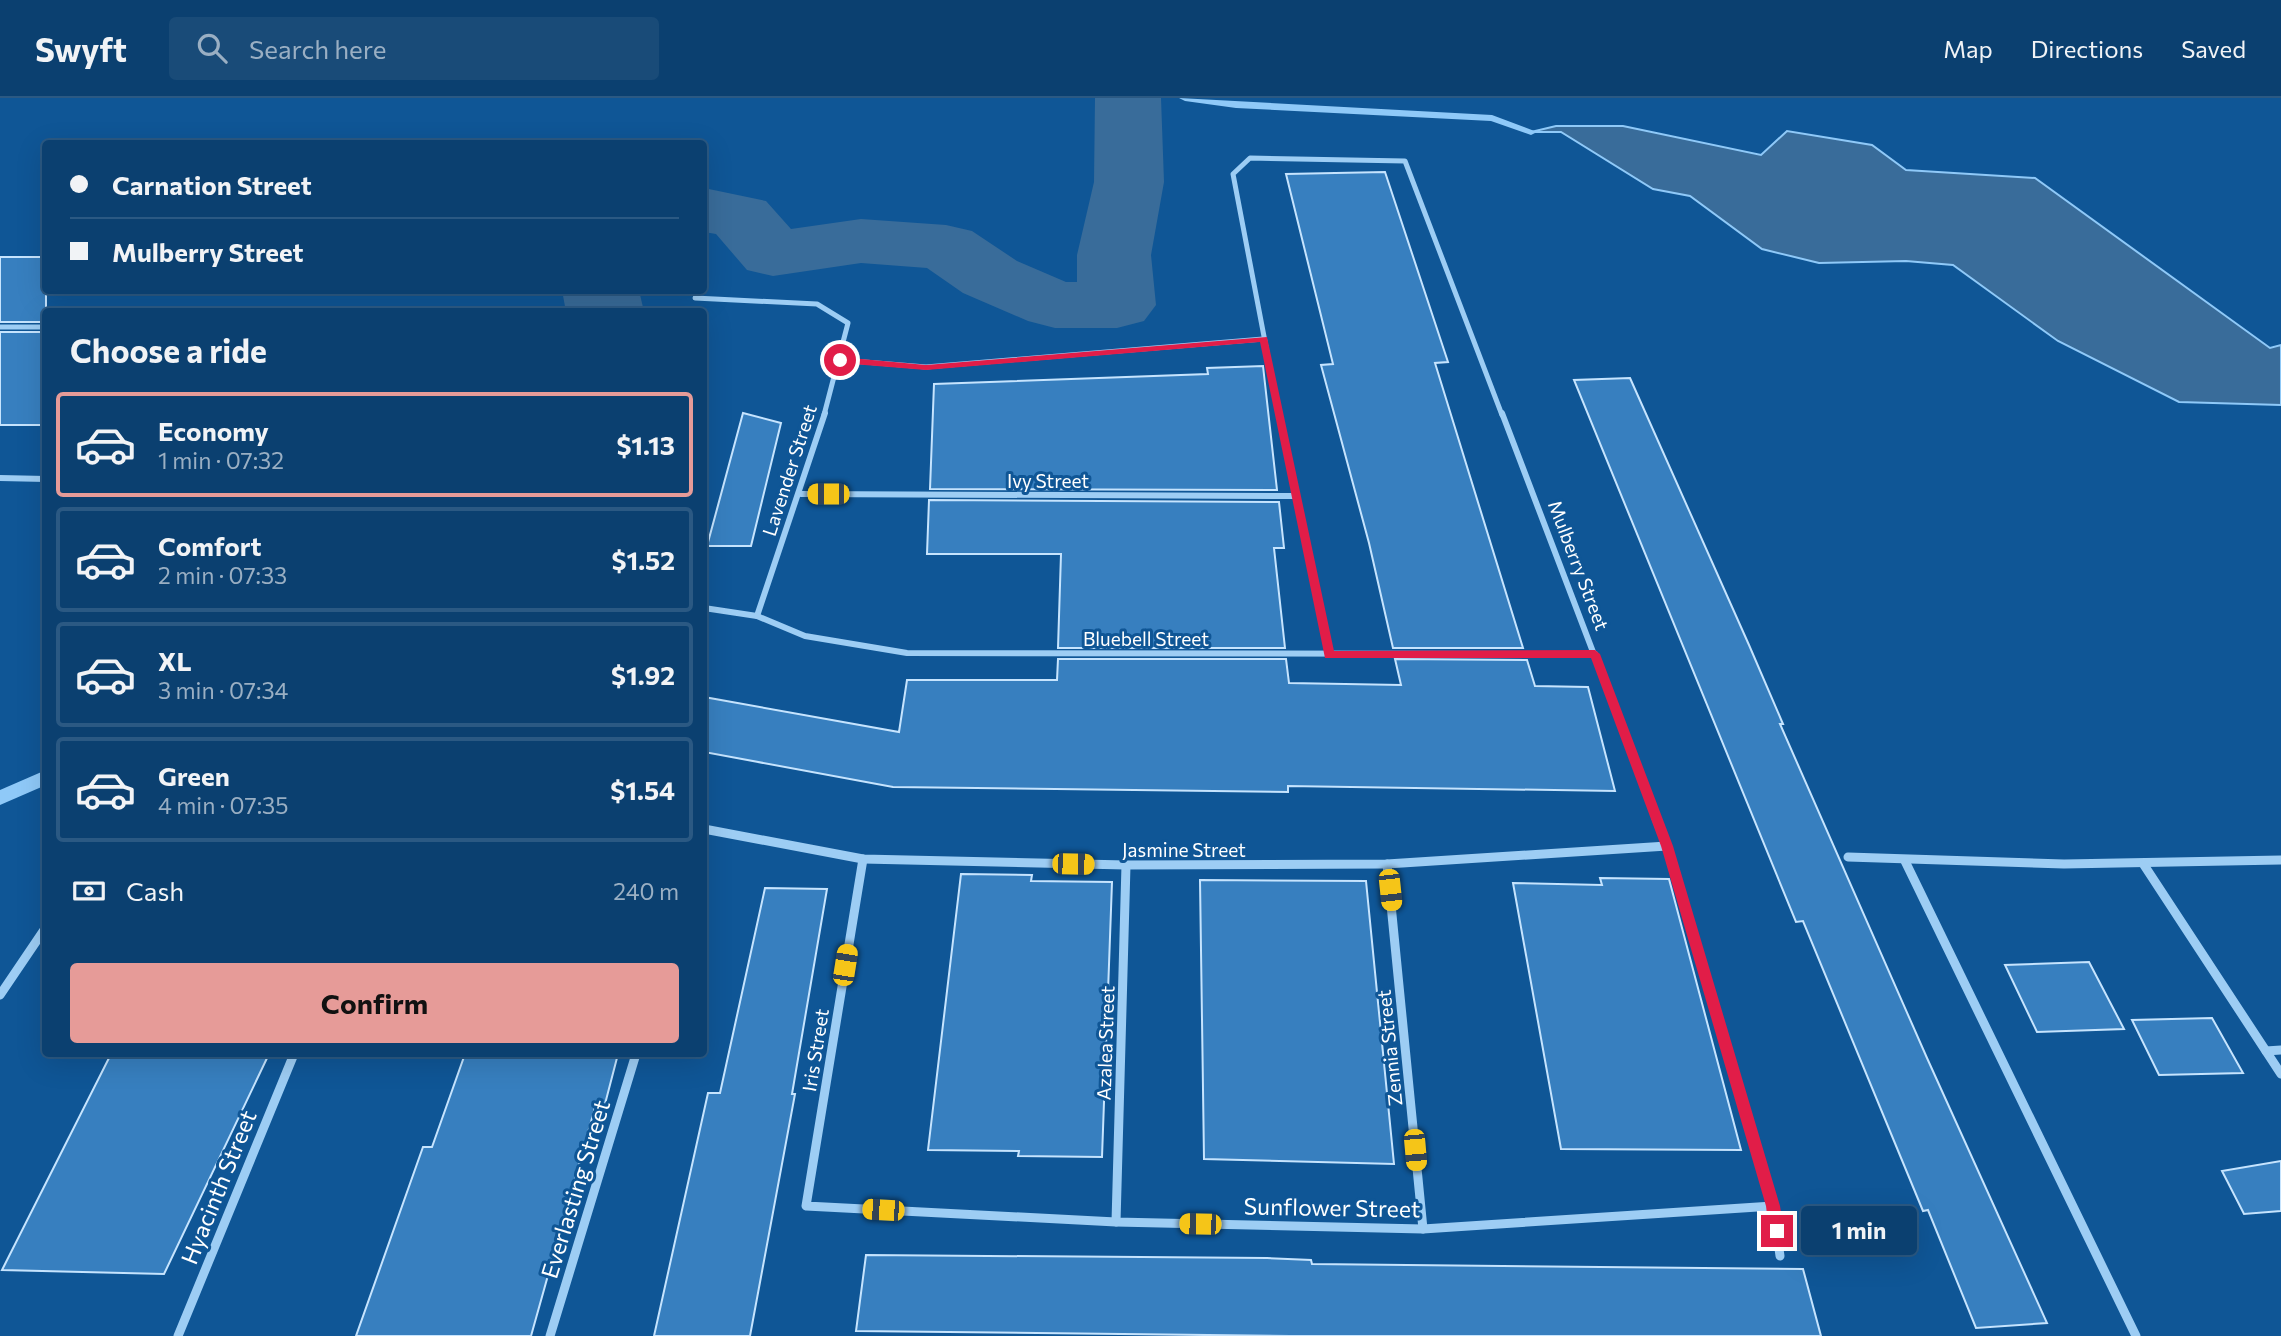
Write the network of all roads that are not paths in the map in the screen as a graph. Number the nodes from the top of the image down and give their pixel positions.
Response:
1 (695, 298) dead end
2 (0, 327) edge
3 (42, 327) edge
4 (1264, 339) junction
5 (840, 360) junction
6 (0, 478) edge
7 (42, 479) edge
8 (801, 494) junction
9 (1295, 496) junction
10 (707, 608) edge
11 (757, 616) junction
12 (1595, 654) junction
13 (1329, 655) junction
14 (707, 832) edge
15 (1667, 846) junction
16 (1848, 857) dead end
17 (863, 859) junction
18 (2281, 860) edge
19 (1905, 861) junction
20 (1387, 864) junction
21 (1126, 865) junction
22 (2144, 865) junction
23 (42, 933) edge
24 (0, 995) edge
25 (2281, 1050) edge
26 (2266, 1051) junction
27 (293, 1057) edge
28 (635, 1057) edge
29 (2281, 1074) edge
30 (806, 1206) joint
31 (1773, 1206) junction
32 (1116, 1222) junction
33 (1423, 1228) junction
34 (1780, 1256) dead end
35 (178, 1336) edge
36 (550, 1336) edge
37 (2136, 1336) edge

1 - 5 street, Lavender Street
2 - 3 street
4 - 5 street
4 - 9 street
4 - 12 street, Mulberry Street
5 - 8 street, Lavender Street
6 - 7 street
8 - 9 street, Ivy Street
8 - 11 street, Lavender Street
9 - 13 street
10 - 11 street, Bluebell Street
11 - 13 street, Bluebell Street
12 - 13 street, Bluebell Street
12 - 15 street, Mulberry Street
14 - 17 street, Jasmine Street
15 - 20 street, Jasmine Street
15 - 31 street, Mulberry Street
16 - 19 street
17 - 21 street, Jasmine Street
17 - 30 street, Iris Street
18 - 22 street
19 - 22 street
19 - 37 street
20 - 21 street, Jasmine Street
20 - 33 street, Zennia Street
21 - 32 street, Azalea Street
22 - 26 street
23 - 24 street
25 - 26 street
26 - 29 street
27 - 35 street, Hyacinth Street
28 - 36 street, Everlasting Street
30 - 32 street, Sunflower Street
31 - 33 street, Sunflower Street
31 - 34 street, Mulberry Street
32 - 33 street, Sunflower Street

